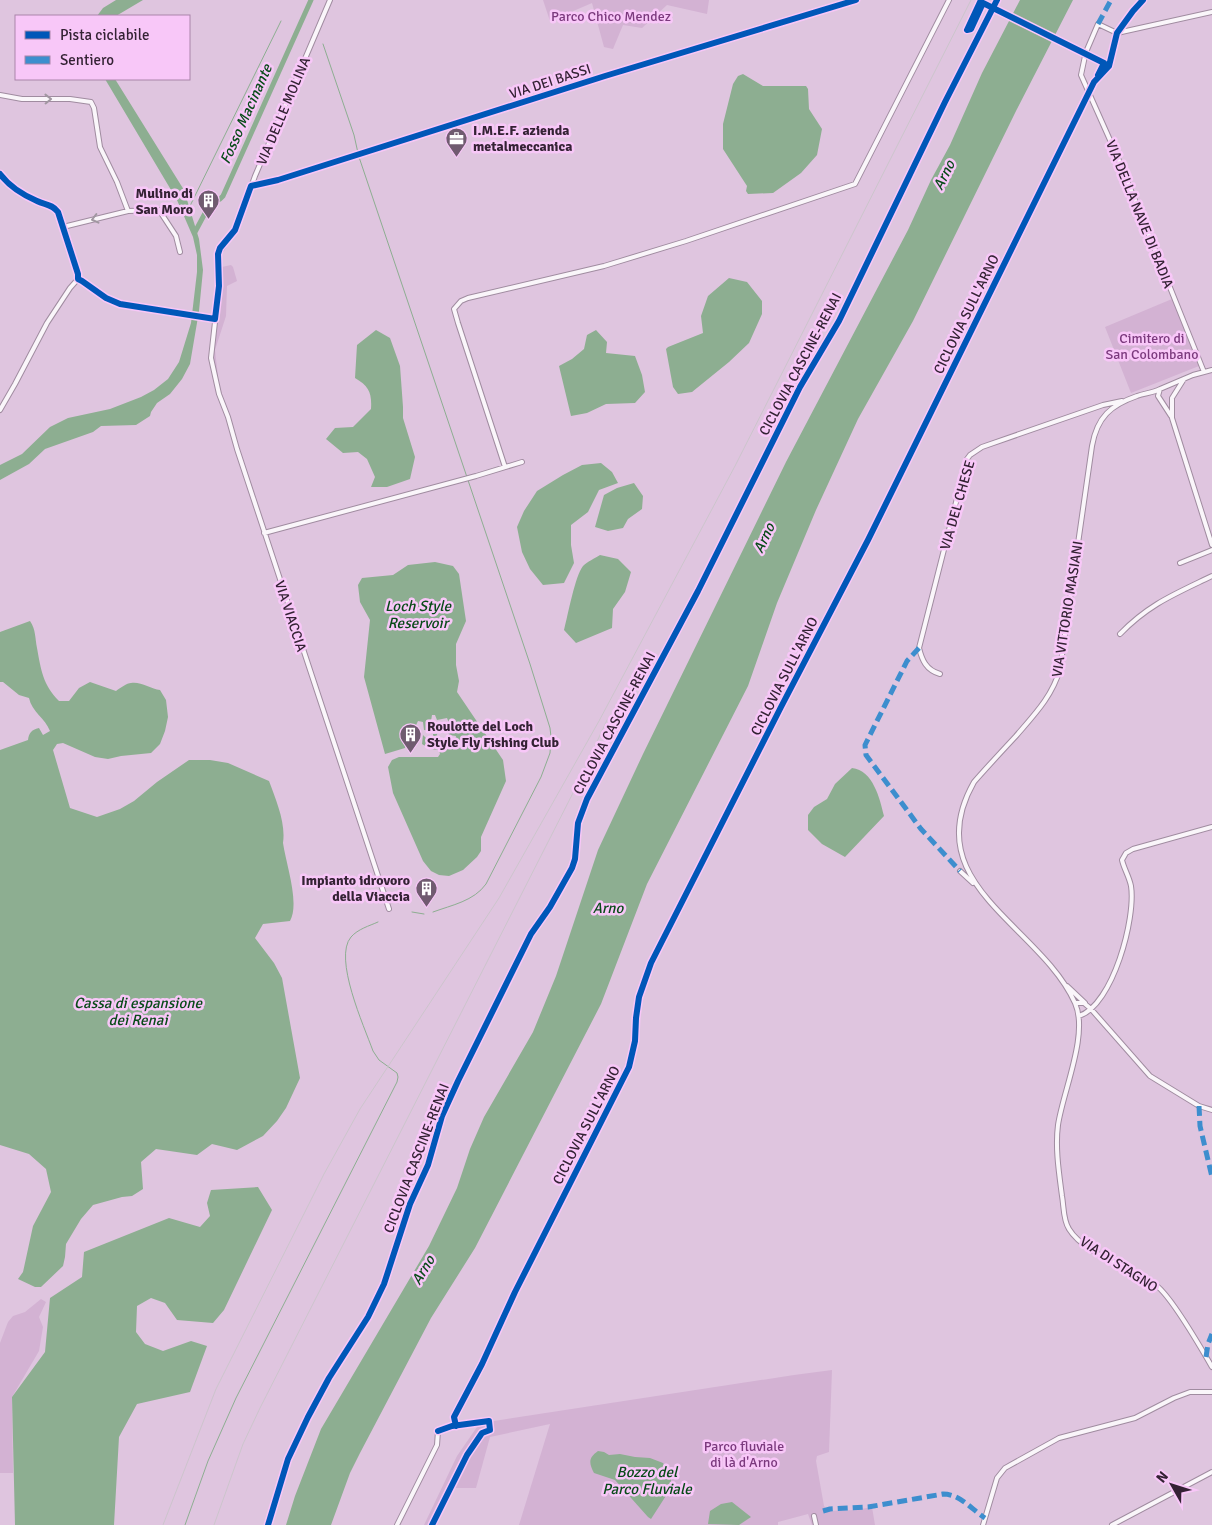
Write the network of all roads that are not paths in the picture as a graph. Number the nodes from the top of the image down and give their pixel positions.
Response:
1 (330, 0) edge
2 (856, 0) edge
3 (949, 0) edge
4 (1212, 12) edge
5 (0, 95) edge
6 (0, 174) edge
7 (251, 186) junction
8 (128, 211) junction
9 (63, 227) junction
10 (180, 252) dead end
11 (78, 280) junction
12 (213, 318) junction
13 (1212, 370) edge
14 (1204, 372) junction
15 (1184, 379) junction
16 (1166, 387) junction
17 (1160, 389) junction
18 (1152, 393) junction
19 (1172, 397) junction
20 (1160, 400) junction
21 (1124, 401) junction
22 (1106, 404) junction
23 (1092, 409) junction
24 (0, 410) edge
25 (1109, 411) junction
26 (1104, 415) junction
27 (1172, 418) junction
28 (522, 462) dead end
29 (505, 467) junction
30 (264, 533) junction
31 (1212, 545) edge
32 (1212, 550) edge
33 (1180, 563) dead end
34 (1212, 576) edge
35 (1120, 634) dead end
36 (940, 674) dead end
37 (1212, 827) edge
38 (960, 871) dead end
39 (975, 885) junction
40 (389, 909) dead end
41 (1060, 979) junction
42 (1075, 1003) junction
43 (1087, 1005) junction
44 (1091, 1009) junction
45 (1079, 1016) junction
46 (1212, 1110) edge
47 (1212, 1367) edge
48 (1212, 1392) edge
49 (438, 1431) dead end
50 (1212, 1472) edge
51 (814, 1516) dead end
52 (397, 1525) edge
53 (816, 1525) edge
54 (983, 1525) edge
55 (1112, 1525) edge

1 - 7 street, VIA DELLE MOLINA
2 - 7 street, VIA DEI BASSI
3 - 29 street
4 - 14 street, VIA DELLA NAVE DI BADIA
5 -> 8 street
6 - 9 street
7 - 12 street, VIA DELLE MOLINA
8 -> 9 street
8 - 10 street
9 - 11 street
11 - 12 street
11 - 24 street
12 - 30 street, VIA VIACCIA
13 - 14 street
14 - 15 street
15 - 16 street
15 - 19 street
16 - 17 street
16 - 19 street
17 - 18 street, VIA DEL CHESE
17 - 20 street
18 - 20 street
18 - 21 street, VIA DEL CHESE
19 - 20 street
19 - 27 street
20 - 27 street
21 - 22 street, VIA DEL CHESE
21 - 25 street, VIA DEL CHESE
22 - 23 street, VIA DEL CHESE
22 - 25 street
23 - 26 street
23 - 36 street, VIA DEL CHESE
25 - 26 street, VIA DEL CHESE
26 - 39 street, VIA VITTORIO MASIANI
27 - 31 street
28 - 29 street
29 - 30 street
30 - 40 street, VIA VIACCIA
32 - 33 street
34 - 35 street
37 - 44 street
38 - 39 street
39 - 41 street, VIA VITTORIO MASIANI
41 - 42 street, VIA VITTORIO MASIANI
41 - 43 street
42 - 43 street
42 - 45 street, VIA DI STAGNO
43 - 44 street
44 - 45 street
44 - 46 street
45 - 47 street, VIA DI STAGNO
48 - 54 street
49 - 52 street
50 - 55 street
51 - 53 street

